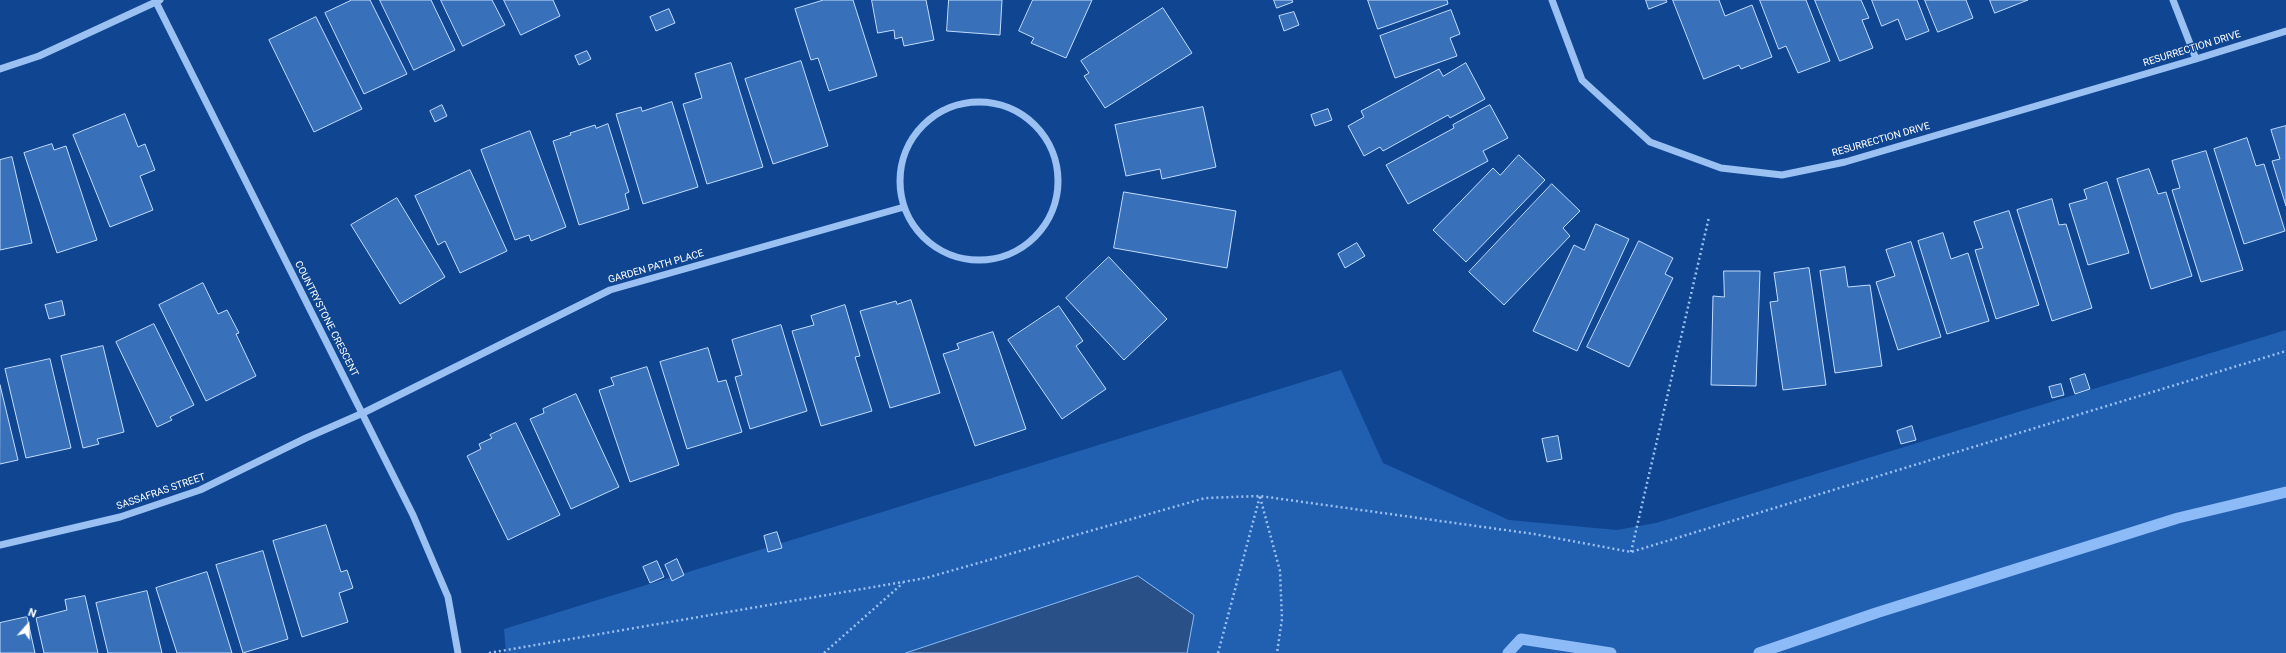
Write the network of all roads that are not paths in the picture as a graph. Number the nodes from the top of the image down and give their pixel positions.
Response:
1 (1552, 0) edge
2 (2173, 0) edge
3 (158, 1) edge
4 (2286, 30) edge
5 (2196, 59) junction
6 (0, 69) edge
7 (904, 207) junction
8 (363, 413) junction
9 (0, 545) edge
10 (458, 653) edge

1 - 5 street, RESURRECTION DRIVE
2 - 5 street
3 - 6 street
3 - 8 street, COUNTRYSTONE CRESCENT
4 - 5 street, RESURRECTION DRIVE
7 - 7 street
7 - 8 street, GARDEN PATH PLACE
8 - 9 street, SASSAFRAS STREET
8 - 10 street, COUNTRYSTONE CRESCENT

